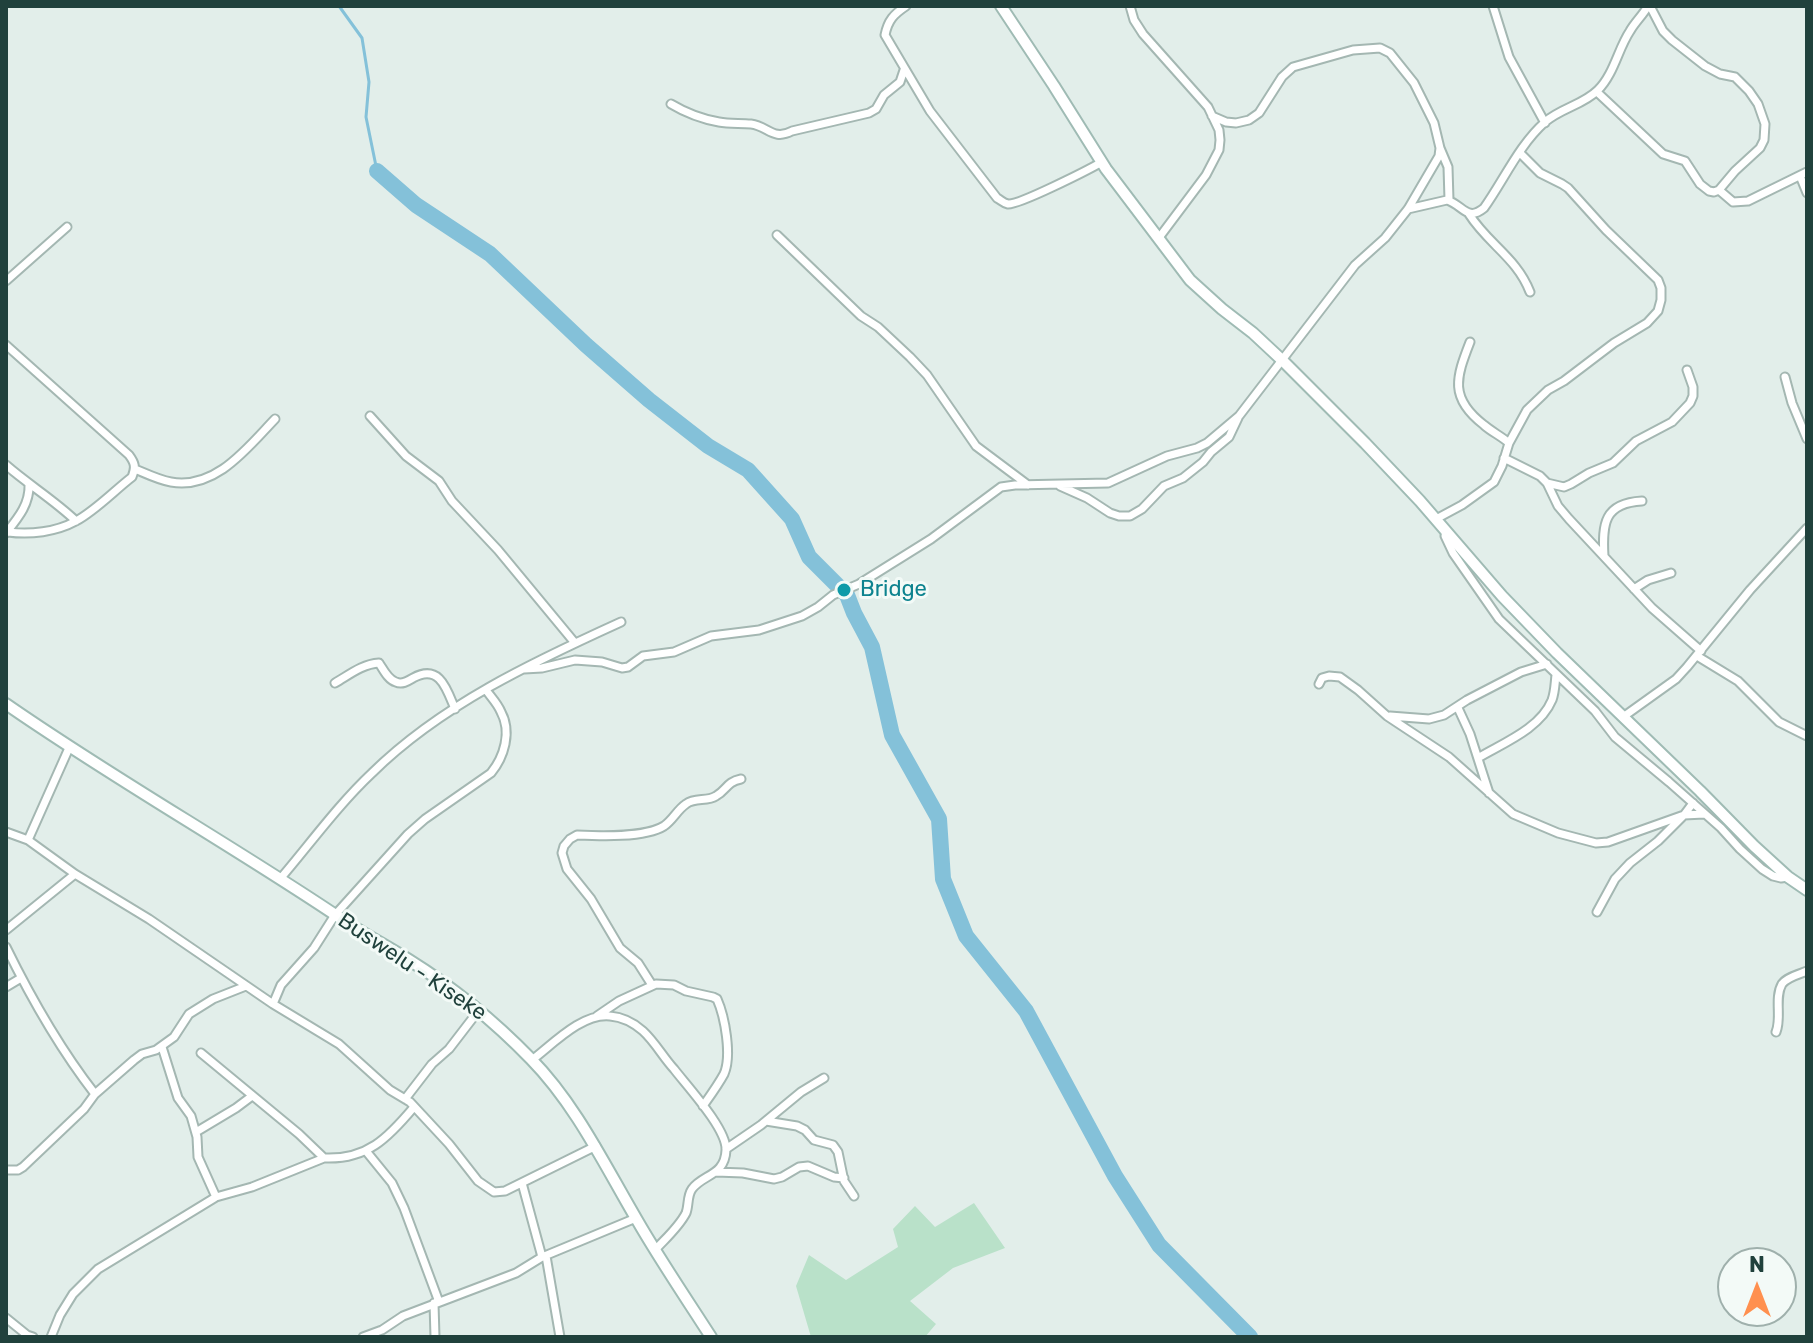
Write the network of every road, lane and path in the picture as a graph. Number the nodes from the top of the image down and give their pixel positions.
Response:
1 (906, 6) edge
2 (1001, 6) edge
3 (1130, 6) edge
4 (1493, 6) edge
5 (1649, 6) edge
6 (904, 68) junction
7 (1597, 92) junction
8 (671, 104) dead end
9 (1212, 116) junction
10 (1545, 123) junction
11 (1440, 148) junction
12 (1520, 153) junction
13 (1102, 162) junction
14 (1804, 174) edge
15 (1719, 190) junction
16 (1807, 193) edge
17 (1449, 200) junction
18 (1408, 209) junction
19 (1469, 214) junction
20 (67, 227) dead end
21 (777, 235) dead end
22 (1158, 239) junction
23 (6, 281) edge
24 (1530, 292) dead end
25 (1470, 342) dead end
26 (6, 345) edge
27 (1283, 361) junction
28 (1687, 370) dead end
29 (1785, 377) dead end
30 (370, 416) dead end
31 (1239, 416) junction
32 (275, 419) dead end
33 (1807, 439) edge
34 (1509, 443) junction
35 (1504, 458) junction
36 (6, 465) edge
37 (135, 469) junction
38 (1547, 483) junction
39 (29, 484) junction
40 (1054, 484) junction
41 (1028, 485) junction
42 (1642, 501) dead end
43 (1436, 519) junction
44 (76, 521) junction
45 (1807, 528) edge
46 (1446, 531) junction
47 (7, 533) edge
48 (1604, 556) junction
49 (1671, 573) dead end
50 (1634, 589) junction
51 (621, 622) dead end
52 (575, 643) junction
53 (1699, 653) junction
54 (1547, 664) junction
55 (524, 669) junction
56 (1556, 675) junction
57 (335, 683) dead end
58 (1319, 684) dead end
59 (486, 690) junction
60 (6, 704) edge
61 (1458, 708) junction
62 (455, 709) junction
63 (1387, 716) junction
64 (1623, 717) junction
65 (1807, 736) edge
66 (69, 748) junction
67 (1478, 758) junction
68 (741, 779) dead end
69 (1490, 795) junction
70 (1693, 803) junction
71 (1704, 814) junction
72 (1684, 815) junction
73 (6, 832) edge
74 (28, 840) junction
75 (75, 874) junction
76 (1788, 877) junction
77 (280, 879) junction
78 (1807, 890) edge
79 (1597, 912) dead end
80 (335, 915) junction
81 (6, 930) edge
82 (6, 947) edge
83 (1807, 971) edge
84 (21, 978) junction
85 (652, 985) junction
86 (246, 986) junction
87 (6, 987) edge
88 (273, 1004) junction
89 (479, 1010) junction
90 (596, 1017) junction
91 (1776, 1032) dead end
92 (162, 1047) junction
93 (201, 1053) dead end
94 (532, 1060) junction
95 (824, 1078) dead end
96 (95, 1094) junction
97 (252, 1096) junction
98 (405, 1099) junction
99 (703, 1106) junction
100 (414, 1107) junction
101 (766, 1121) junction
102 (196, 1132) junction
103 (596, 1146) junction
104 (726, 1149) junction
105 (366, 1151) junction
106 (324, 1158) junction
107 (6, 1170) edge
108 (716, 1172) junction
109 (844, 1178) junction
110 (522, 1183) junction
111 (854, 1196) dead end
112 (216, 1197) junction
113 (636, 1218) junction
114 (655, 1250) junction
115 (544, 1256) junction
116 (436, 1303) junction
117 (6, 1318) edge
118 (33, 1337) edge
119 (51, 1337) edge
120 (363, 1337) edge
121 (435, 1337) edge
122 (560, 1337) edge
123 (711, 1337) edge

1 - 6 street
2 - 13 street
3 - 9 street
4 - 10 street
5 - 7 street
5 - 15 street
6 - 8 street
6 - 13 street
7 - 10 street
7 - 15 street
9 - 11 street
9 - 22 street
10 - 12 street
11 - 17 street
11 - 18 street
12 - 19 street
12 - 34 street
13 - 22 street
14 - 15 street
14 - 16 street
17 - 18 street
17 - 19 street
18 - 27 street
19 - 24 street
20 - 23 street
21 - 41 street
22 - 27 street
25 - 34 street
26 - 37 street
27 - 31 street
27 - 43 street
28 - 38 street
29 - 33 street
30 - 52 street
31 - 40 street
31 - 40 street
32 - 37 street
34 - 35 street
35 - 38 street
35 - 43 street
36 - 39 street
37 - 44 street
38 - 48 street
39 - 44 street
39 - 47 street
40 - 41 street
41 - 55 street
42 - 48 street
43 - 46 street
44 - 47 street
45 - 53 street
46 - 54 street
46 - 64 street
48 - 50 street
49 - 50 street
50 - 53 street
51 - 52 street
52 - 55 street
53 - 64 street
53 - 65 street
54 - 56 street
54 - 61 street
55 - 59 street
56 - 67 street
56 - 70 street
57 - 62 street
58 - 63 street
59 - 62 street
59 - 80 street
60 - 66 street, Buswelu - Kiseke
61 - 63 street
61 - 67 street
62 - 77 street
63 - 69 street
64 - 76 street
66 - 74 street
66 - 77 street, Buswelu - Kiseke
67 - 69 street
68 - 85 street
69 - 72 street
70 - 71 street
70 - 72 street
71 - 72 street
71 - 76 street
72 - 79 street
73 - 74 street
74 - 75 street
75 - 81 street
75 - 86 street
76 - 78 street
77 - 80 street, Buswelu - Kiseke
80 - 88 street
80 - 89 street, Buswelu - Kiseke
82 - 84 street
83 - 91 street
84 - 87 street
84 - 96 street
85 - 90 street
85 - 99 street
86 - 88 street
86 - 92 street
88 - 98 street
89 - 94 street, Buswelu - Kiseke
89 - 98 street
90 - 94 street
90 - 99 street
92 - 96 street
92 - 102 street
93 - 97 street
94 - 103 street, Buswelu - Kiseke
95 - 101 street
96 - 107 street
97 - 102 street
97 - 106 street
98 - 100 street
99 - 104 street
100 - 105 street
100 - 110 street
101 - 104 street
101 - 109 street
102 - 112 street
103 - 110 street
103 - 113 street, Buswelu - Kiseke
104 - 108 street
105 - 106 street
105 - 116 street
106 - 112 street
108 - 109 street
108 - 114 street
109 - 111 street
110 - 115 street
112 - 119 street
113 - 114 street, Buswelu - Kiseke
113 - 115 street
114 - 123 street, Buswelu - Kiseke
115 - 116 street
115 - 122 street
116 - 120 street
116 - 121 street
117 - 118 street

